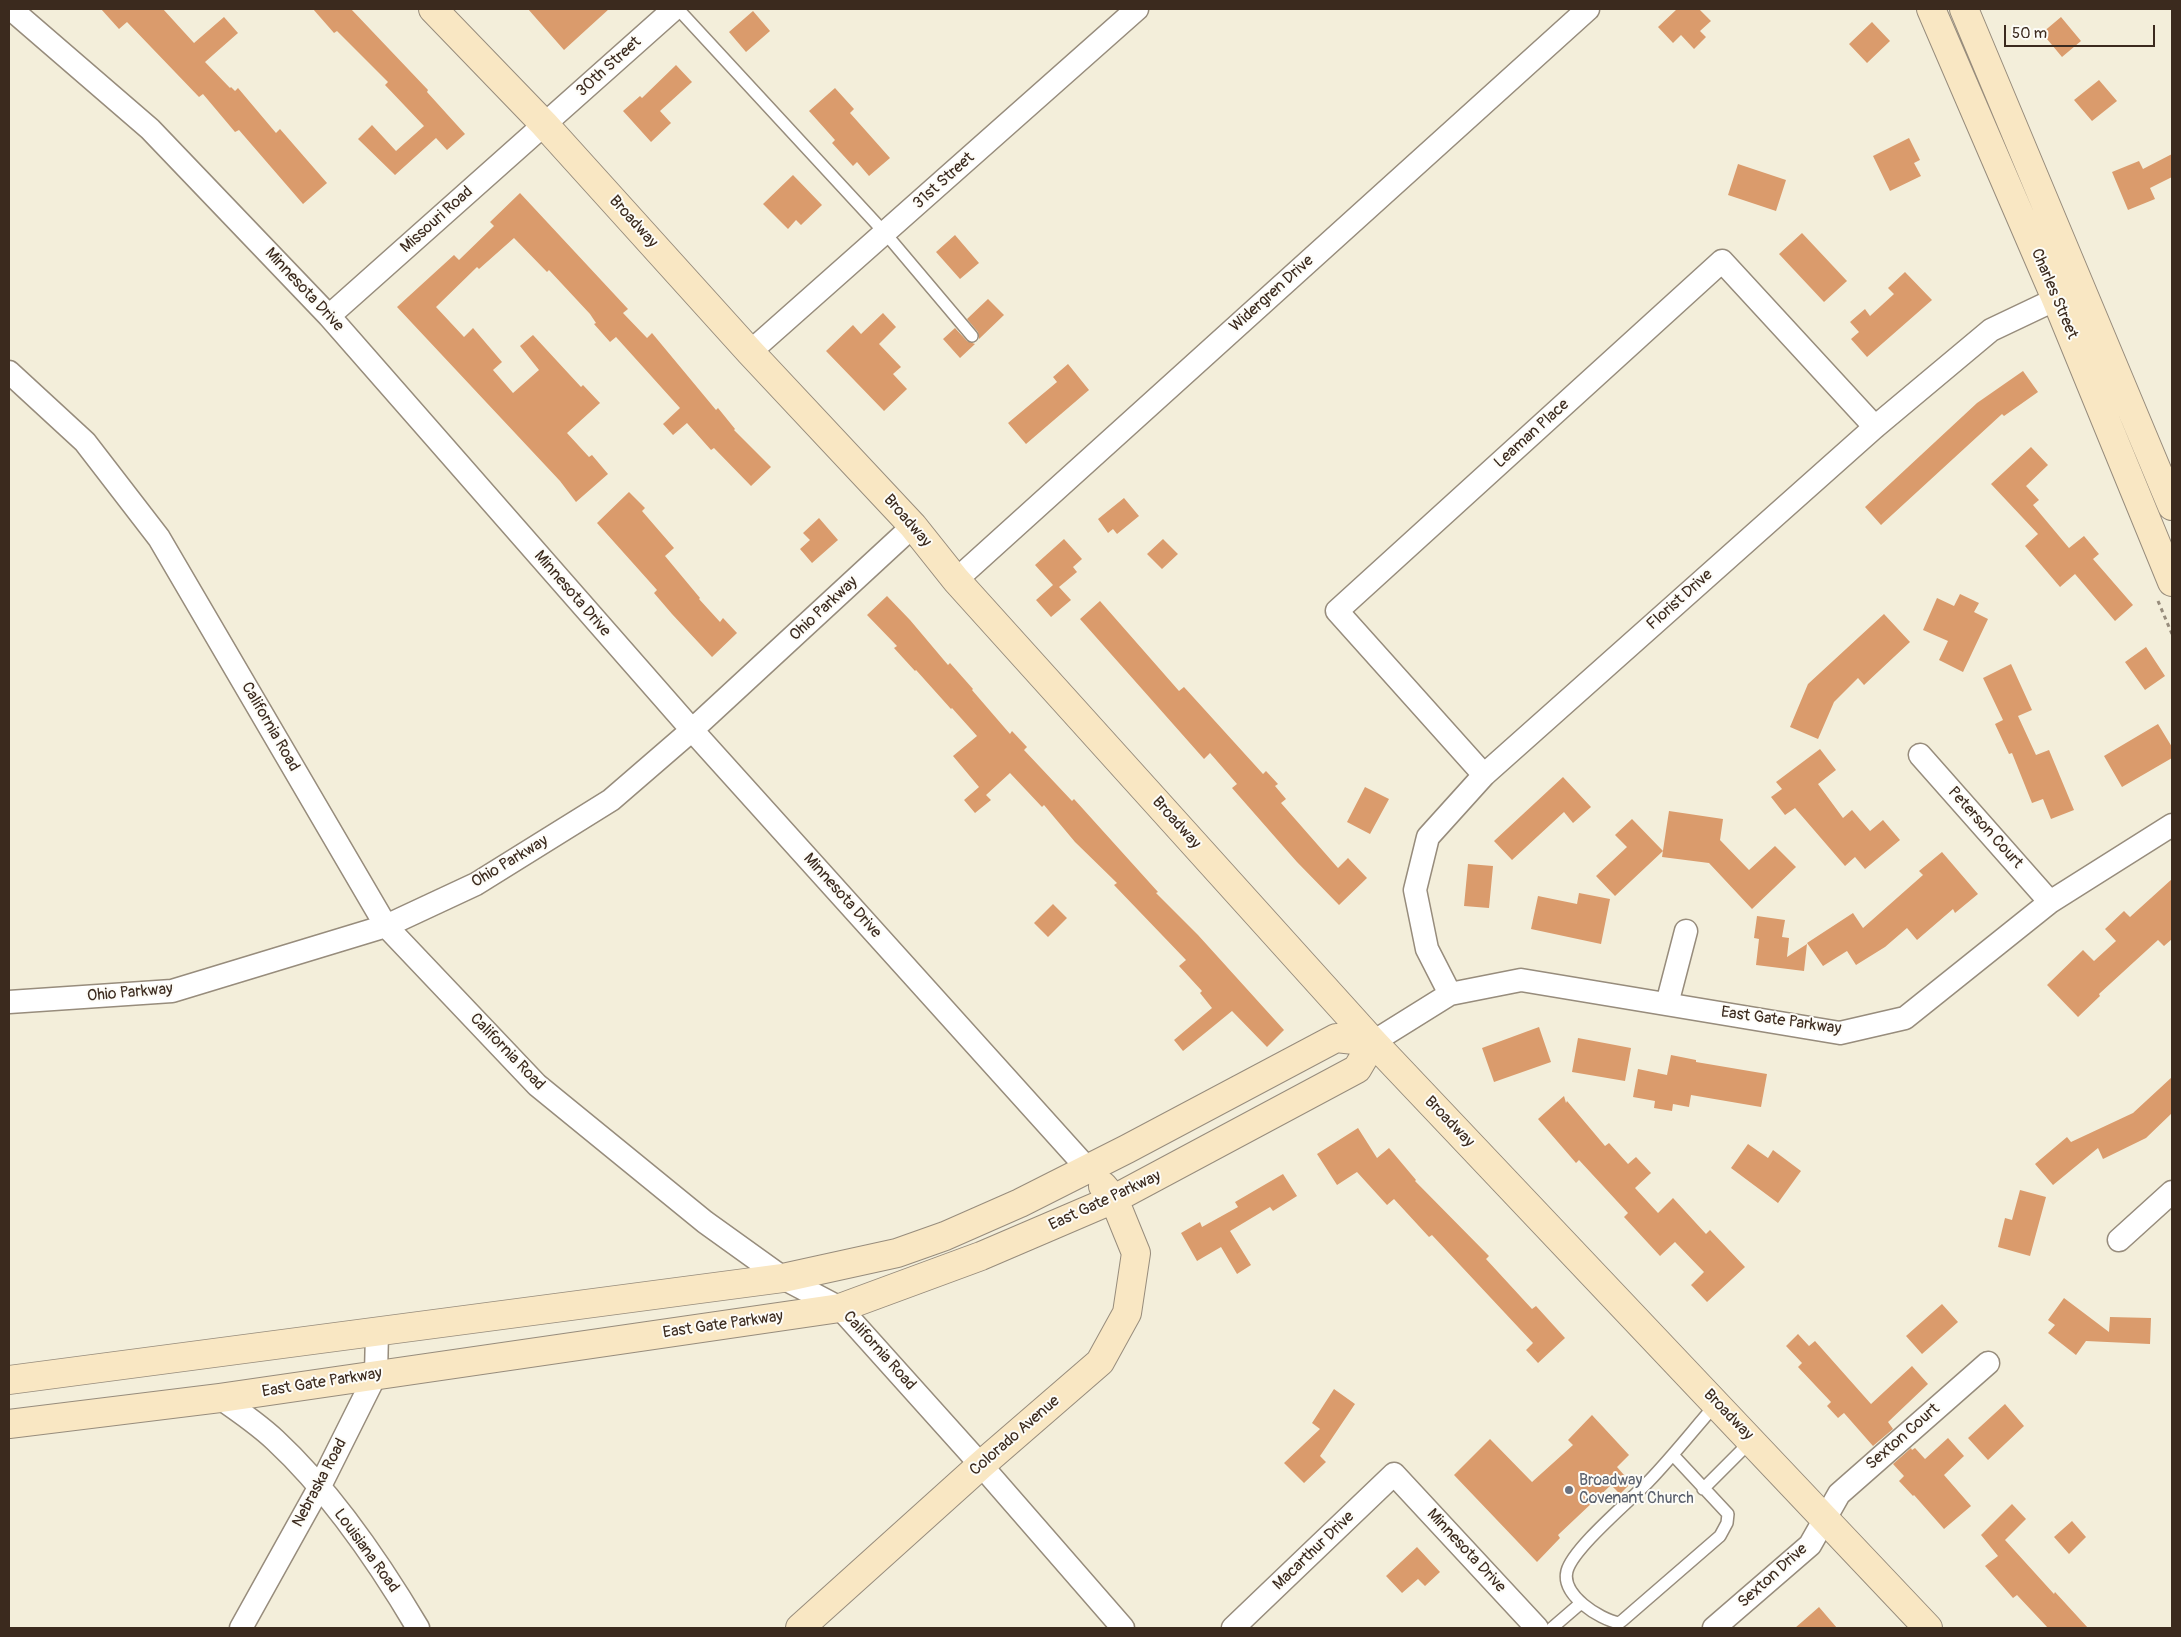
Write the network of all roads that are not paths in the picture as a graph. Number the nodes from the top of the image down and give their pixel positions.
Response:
1 (11, 9) edge
2 (433, 9) edge
3 (674, 9) edge
4 (678, 9) edge
5 (1137, 9) edge
6 (1588, 9) edge
7 (1931, 9) edge
8 (1964, 9) edge
9 (544, 124) junction
10 (885, 233) junction
11 (2080, 287) junction
12 (2056, 299) junction
13 (329, 316) junction
14 (972, 336) dead end
15 (750, 352) junction
16 (9, 372) edge
17 (1875, 427) junction
18 (2172, 506) edge
19 (913, 526) junction
20 (956, 580) junction
21 (2172, 580) edge
22 (692, 730) junction
23 (1920, 755) dead end
24 (1484, 775) junction
25 (2172, 825) edge
26 (2050, 902) junction
27 (386, 926) junction
28 (1686, 931) dead end
29 (1450, 994) junction
30 (9, 1002) edge
31 (1667, 1004) junction
32 (1373, 1042) junction
33 (1087, 1168) junction
34 (2172, 1192) edge
35 (1114, 1199) junction
36 (2119, 1240) dead end
37 (783, 1278) junction
38 (840, 1308) junction
39 (377, 1332) junction
40 (1988, 1363) dead end
41 (376, 1374) junction
42 (9, 1380) edge
43 (220, 1398) junction
44 (1717, 1403) junction
45 (9, 1424) edge
46 (1752, 1440) junction
47 (1672, 1455) junction
48 (981, 1465) junction
49 (1394, 1474) joint
50 (320, 1486) junction
51 (1703, 1489) junction
52 (1824, 1517) junction
53 (1581, 1603) junction
54 (241, 1628) edge
55 (418, 1628) edge
56 (800, 1628) edge
57 (1123, 1628) edge
58 (1233, 1628) edge
59 (1537, 1628) edge
60 (1552, 1628) edge
61 (1714, 1628) edge
62 (1928, 1628) edge

1 - 13 street, Minnesota Drive
2 - 9 street, Broadway
3 - 9 street, 30th Street
4 - 10 lane
5 - 10 street, 31st Street
6 - 20 street, Widergren Drive
7 - 12 street, Charles Street
8 - 11 street, Charles Street
9 - 13 street, Missouri Road
9 - 15 street, Broadway
10 - 14 lane
10 - 15 street, 31st Street
11 - 12 street, Florist Drive
11 - 18 street, Charles Street
12 - 17 street, Florist Drive
12 - 21 street, Charles Street
13 - 22 street, Minnesota Drive
15 - 19 street, Broadway
16 - 27 street, California Road
17 - 24 street, Florist Drive
17 - 24 street, Leaman Place
19 - 20 street, Broadway
19 - 22 street, Ohio Parkway
20 - 32 street, Broadway
22 - 27 street, Ohio Parkway
22 - 33 street, Minnesota Drive
23 - 26 street, Peterson Court
24 - 29 street, Florist Drive
25 - 26 street, East Gate Parkway
26 - 31 street, East Gate Parkway
27 - 30 street, Ohio Parkway
27 - 37 street, California Road
28 - 31 street
29 - 31 street, East Gate Parkway
29 - 32 street, East Gate Parkway
32 - 33 street
32 - 35 street, East Gate Parkway
32 - 44 street, Broadway
33 - 35 street, Minnesota Drive
33 - 37 street
34 - 36 street
35 - 38 street, East Gate Parkway
35 - 48 street, Colorado Avenue
37 - 38 street, California Road
37 - 39 street
38 - 41 street, East Gate Parkway
38 - 48 street, California Road
39 - 41 street, Nebraska Road
39 - 42 street
40 - 52 street, Sexton Court
41 - 43 street, East Gate Parkway
41 - 50 street, Nebraska Road
43 - 45 street, East Gate Parkway
43 - 50 street, Louisiana Road
44 - 46 street, Broadway
44 - 47 lane
46 - 51 lane
46 - 52 street, Broadway
47 - 51 lane
47 - 53 lane
48 - 56 street, Colorado Avenue
48 - 57 street, California Road
49 - 58 street, Macarthur Drive
49 - 59 street, Minnesota Drive
50 - 54 street, Nebraska Road
50 - 55 street, Louisiana Road
51 - 53 lane
52 - 61 street, Sexton Drive
52 - 62 street, Broadway
53 - 60 lane

